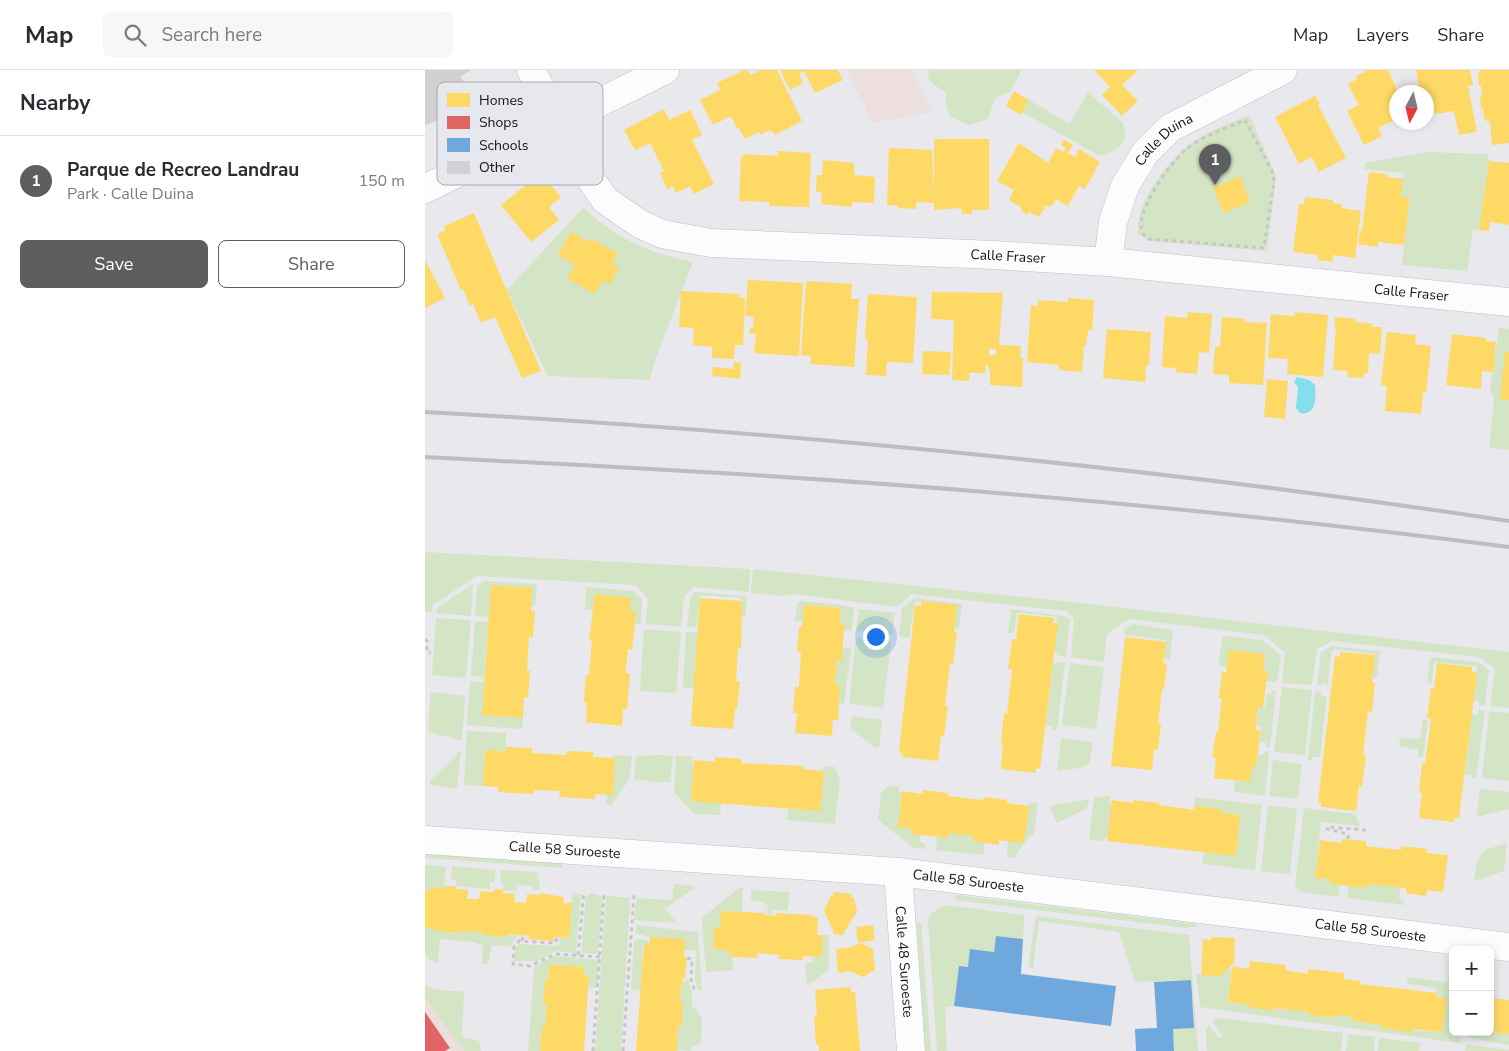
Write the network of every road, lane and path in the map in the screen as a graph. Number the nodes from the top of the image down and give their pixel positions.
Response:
1 (531, 70) edge
2 (665, 70) edge
3 (1283, 70) edge
4 (537, 82) edge
5 (603, 102) edge
6 (595, 185) edge
7 (1265, 248) joint
8 (1108, 262) junction
9 (1509, 302) edge
10 (425, 639) edge
11 (431, 653) dead end
12 (1366, 830) dead end
13 (1348, 839) dead end
14 (425, 840) edge
15 (898, 872) junction
16 (584, 891) dead end
17 (604, 892) dead end
18 (634, 895) dead end
19 (523, 936) dead end
20 (557, 938) dead end
21 (522, 941) junction
22 (1509, 947) edge
23 (578, 956) junction
24 (600, 957) junction
25 (687, 958) dead end
26 (695, 992) dead end
27 (593, 1051) edge
28 (623, 1051) edge
29 (911, 1051) edge

1 - 4 street, Calle Fraser
2 - 5 street
3 - 8 street, Calle Duina
6 - 8 street, Calle Fraser
7 - 7 path
8 - 9 street, Calle Fraser
10 - 11 path
12 - 13 path
14 - 15 street, Calle 58 Suroeste
15 - 22 street, Calle 58 Suroeste
15 - 29 street, Calle 48 Suroeste
16 - 23 path
17 - 24 path
18 - 28 path
19 - 21 path
20 - 21 path
21 - 23 path
23 - 24 path
24 - 27 path
25 - 26 path

